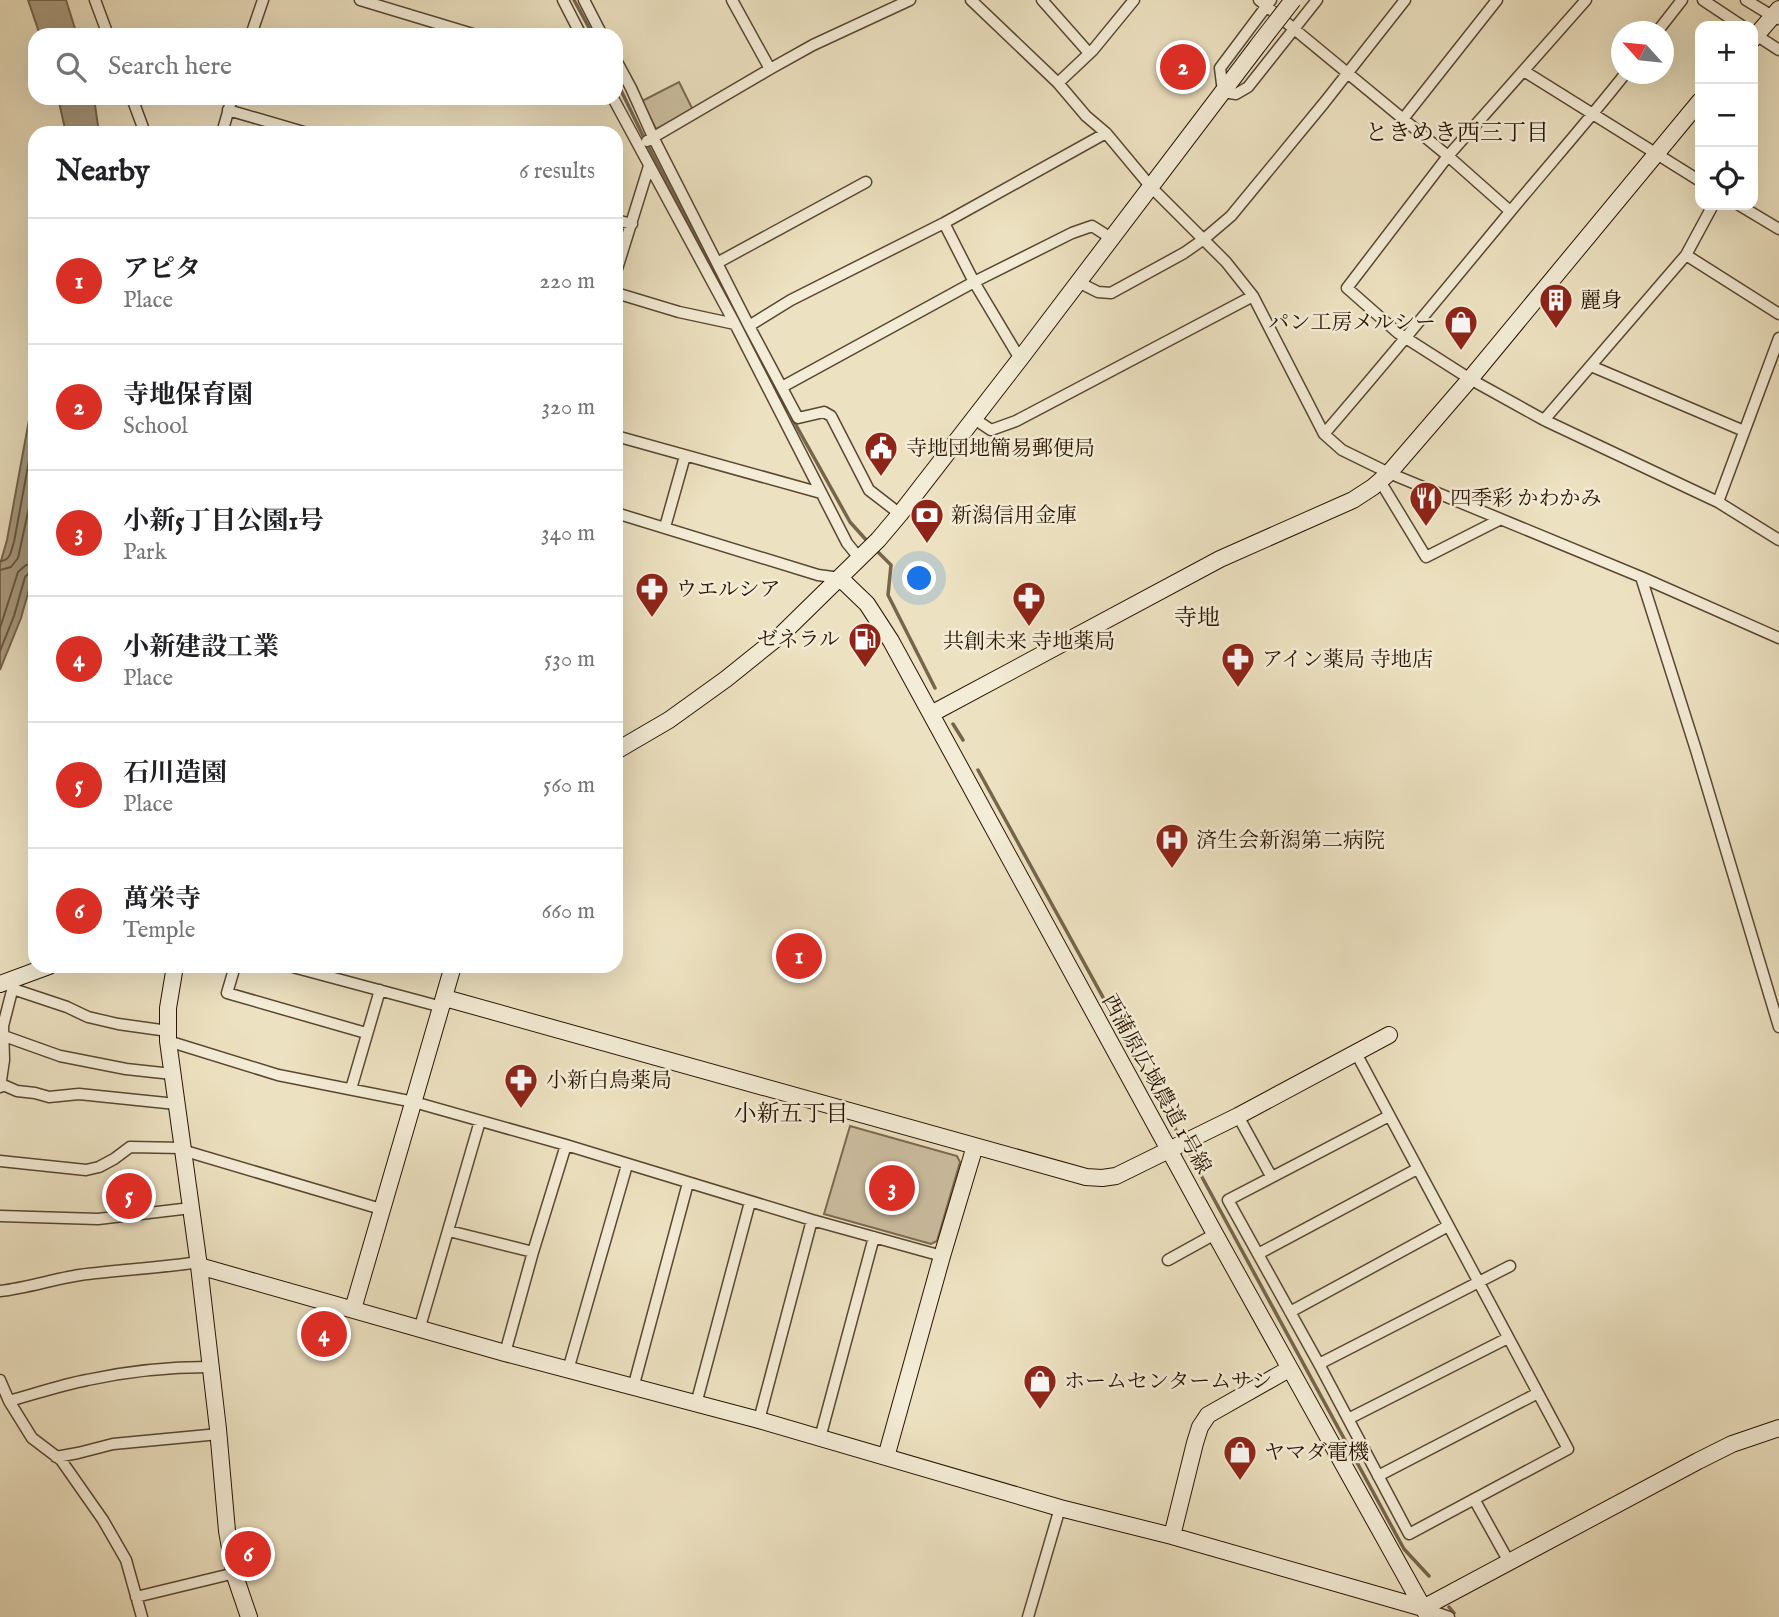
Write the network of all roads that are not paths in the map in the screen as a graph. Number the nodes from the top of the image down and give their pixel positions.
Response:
1 (95, 0) edge
2 (262, 0) edge
3 (360, 0) edge
4 (563, 0) edge
5 (583, 0) edge
6 (732, 0) edge
7 (910, 0) edge
8 (971, 0) edge
9 (1042, 0) edge
10 (1134, 0) edge
11 (1293, 0) edge
12 (1317, 0) edge
13 (1405, 0) edge
14 (1497, 0) edge
15 (1586, 0) edge
16 (1682, 0) edge
17 (1703, 0) edge
18 (1746, 0) edge
19 (1265, 2) edge
20 (1777, 15) edge
21 (1666, 21) edge
22 (1734, 21) edge
23 (105, 28) edge
24 (253, 28) edge
25 (453, 28) edge
26 (577, 28) edge
27 (599, 28) edge
28 (1758, 28) edge
29 (1295, 29) junction
30 (1758, 37) edge
31 (1779, 50) edge
32 (1089, 53) junction
33 (770, 69) junction
34 (1524, 71) junction
35 (623, 73) edge
36 (1348, 73) junction
37 (1058, 83) junction
38 (1617, 84) edge
39 (1223, 92) junction
40 (135, 105) edge
41 (230, 105) edge
42 (617, 105) edge
43 (1695, 107) edge
44 (228, 110) junction
45 (1594, 114) junction
46 (1403, 119) junction
47 (142, 126) edge
48 (224, 126) edge
49 (283, 126) edge
50 (1106, 133) junction
51 (653, 137) junction
52 (639, 147) junction
53 (1656, 153) junction
54 (1448, 156) junction
55 (649, 166) junction
56 (1695, 178) edge
57 (866, 183) dead end
58 (1151, 187) junction
59 (1710, 210) edge
60 (1747, 210) edge
61 (1510, 211) junction
62 (623, 222) edge
63 (944, 223) junction
64 (632, 224) junction
65 (1779, 229) edge
66 (1111, 239) junction
67 (1204, 239) junction
68 (623, 251) edge
69 (1686, 255) junction
70 (717, 263) junction
71 (974, 282) junction
72 (1078, 282) junction
73 (623, 295) edge
74 (1253, 296) junction
75 (1779, 314) edge
76 (735, 324) junction
77 (749, 326) junction
78 (1406, 338) junction
79 (1779, 338) edge
80 (1020, 359) junction
81 (1591, 366) junction
82 (1470, 379) junction
83 (782, 387) junction
84 (973, 418) junction
85 (1544, 420) junction
86 (1744, 431) junction
87 (1324, 433) junction
88 (623, 438) edge
89 (685, 456) junction
90 (1385, 477) junction
91 (821, 493) junction
92 (1718, 502) junction
93 (623, 514) edge
94 (900, 514) junction
95 (1499, 520) junction
96 (665, 527) junction
97 (1779, 540) edge
98 (860, 559) junction
99 (1641, 577) junction
100 (840, 578) junction
101 (1779, 638) edge
102 (931, 714) junction
103 (623, 747) edge
104 (30, 973) edge
105 (174, 973) edge
106 (233, 973) edge
107 (316, 973) edge
108 (451, 973) edge
109 (9, 984) edge
110 (380, 990) junction
111 (443, 1002) junction
112 (1779, 1027) edge
113 (366, 1033) junction
114 (1389, 1035) dead end
115 (168, 1036) junction
116 (4, 1037) junction
117 (1356, 1053) junction
118 (172, 1074) junction
119 (0, 1086) edge
120 (351, 1089) junction
121 (414, 1102) junction
122 (176, 1104) junction
123 (1238, 1116) junction
124 (1389, 1116) junction
125 (480, 1121) junction
126 (566, 1145) junction
127 (975, 1146) junction
128 (182, 1149) junction
129 (1169, 1149) junction
130 (0, 1161) edge
131 (627, 1164) junction
132 (1418, 1169) junction
133 (1271, 1177) junction
134 (688, 1183) junction
135 (750, 1202) junction
136 (191, 1208) junction
137 (381, 1209) junction
138 (0, 1216) edge
139 (812, 1220) junction
140 (1448, 1226) junction
141 (449, 1231) junction
142 (1215, 1234) junction
143 (874, 1237) junction
144 (533, 1252) junction
145 (1258, 1254) junction
146 (942, 1256) junction
147 (1168, 1259) dead end
148 (199, 1264) junction
149 (1510, 1266) dead end
150 (1478, 1282) junction
151 (0, 1291) edge
152 (353, 1309) junction
153 (1290, 1311) junction
154 (419, 1329) junction
155 (1508, 1338) junction
156 (505, 1353) junction
157 (1319, 1364) junction
158 (210, 1367) junction
159 (1289, 1368) junction
160 (568, 1370) junction
161 (0, 1380) edge
162 (633, 1388) junction
163 (1538, 1393) junction
164 (9, 1401) junction
165 (696, 1404) junction
166 (1348, 1419) junction
167 (759, 1420) junction
168 (1779, 1428) edge
169 (219, 1434) junction
170 (820, 1438) junction
171 (56, 1457) junction
172 (886, 1457) junction
173 (1378, 1476) junction
174 (1474, 1499) junction
175 (1060, 1508) junction
176 (1172, 1536) junction
177 (1509, 1562) junction
178 (235, 1573) junction
179 (136, 1598) junction
180 (1425, 1613) edge
181 (142, 1617) edge
182 (249, 1617) edge
183 (1028, 1617) edge
184 (1449, 1617) edge

1 - 23 street
2 - 24 street
3 - 25 street
4 - 26 street
5 - 27 street
6 - 33 street
7 - 33 street
8 - 37 street
9 - 32 street
10 - 32 street
11 - 39 street, bridge
12 - 29 street
13 - 36 street
14 - 46 street
15 - 34 street
16 - 21 street
17 - 22 street
18 - 20 street
19 - 29 street
19 - 39 street
20 - 28 street
29 - 36 street
29 - 39 street
30 - 31 street
32 - 37 street
33 - 51 street
34 - 45 street
34 - 54 street
35 - 51 street
36 - 46 street
36 - 67 street
37 - 50 street
38 - 45 street
39 - 58 street
40 - 47 street
41 - 44 street
42 - 52 street
43 - 53 street
44 - 48 street
44 - 49 street
45 - 53 street
45 - 61 street
46 - 54 street
50 - 58 street
50 - 63 street
51 - 52 street
51 - 70 street
52 - 55 street
53 - 56 street
53 - 82 street
54 - 61 street
54 - 78 street
55 - 64 street
55 - 76 street
57 - 70 street
58 - 66 street
58 - 67 street
59 - 69 street
60 - 65 street
61 - 78 street
62 - 64 street
63 - 71 street
63 - 77 street
64 - 68 street
66 - 71 street
66 - 72 street
67 - 72 street
67 - 74 street
69 - 75 street
69 - 81 street
70 - 77 street
71 - 80 street
71 - 83 street
72 - 80 street
73 - 76 street
74 - 84 street
74 - 87 street
76 - 91 street
77 - 83 street
78 - 82 street
78 - 87 street
79 - 86 street
80 - 84 street
81 - 85 street
81 - 86 street
82 - 85 street
82 - 90 street
83 - 94 street
84 - 94 street
85 - 92 street
86 - 92 street
87 - 90 street
88 - 89 street
89 - 91 street
89 - 96 street
90 - 95 street
90 - 95 street
90 - 102 street
91 - 98 street
92 - 97 street
93 - 96 street
94 - 98 street
95 - 99 street
96 - 100 street
98 - 100 street
99 - 101 street
99 - 112 street
100 - 102 street, 西蒲原広域農道 1号線
100 - 103 street
102 - 129 street, 西蒲原広域農道 1号線
104 - 109 street
105 - 115 street
106 - 113 street
107 - 110 street
108 - 111 street
109 - 115 street
109 - 116 street
110 - 111 street
110 - 113 street
111 - 121 street
111 - 127 street
113 - 120 street
114 - 117 street
115 - 118 street
115 - 120 street
116 - 118 street
116 - 119 street
117 - 123 street
117 - 124 street
118 - 122 street
119 - 122 street
120 - 121 street
121 - 125 street
121 - 137 street
122 - 128 street
123 - 129 street
123 - 133 street
124 - 132 street
124 - 133 street
125 - 126 street
125 - 141 street
126 - 131 street
126 - 144 street
127 - 129 street
127 - 146 street
128 - 130 street
128 - 136 street
128 - 137 street
129 - 142 street, 西蒲原広域農道 1号線
131 - 134 street
131 - 160 street
132 - 140 street
132 - 145 street
133 - 145 street
134 - 135 street
134 - 162 street
135 - 139 street
135 - 165 street
136 - 138 street
136 - 148 street
137 - 152 street
139 - 143 street
139 - 167 street
140 - 150 street
140 - 153 street
141 - 144 street
141 - 154 street
142 - 147 street
142 - 159 street, 西蒲原広域農道 1号線
143 - 146 street
143 - 170 street
144 - 156 street
145 - 153 street
146 - 172 street
148 - 151 street
148 - 152 street
148 - 158 street
149 - 150 street
150 - 155 street
150 - 157 street
152 - 154 street
153 - 157 street
154 - 156 street
155 - 163 street
155 - 166 street
156 - 160 street
157 - 166 street
158 - 164 street
158 - 169 street
159 - 176 street
159 - 180 street, 西蒲原広域農道 1号線
160 - 162 street
161 - 164 street
162 - 165 street
163 - 173 street
163 - 174 street
164 - 171 street
165 - 167 street
166 - 173 street
167 - 170 street
168 - 177 street
169 - 171 street
169 - 178 street
170 - 172 street
171 - 179 street
172 - 175 street
173 - 174 street
174 - 177 street
175 - 176 street
175 - 183 street
176 - 180 street
177 - 180 street
178 - 179 street
178 - 182 street
179 - 181 street
180 - 184 street

